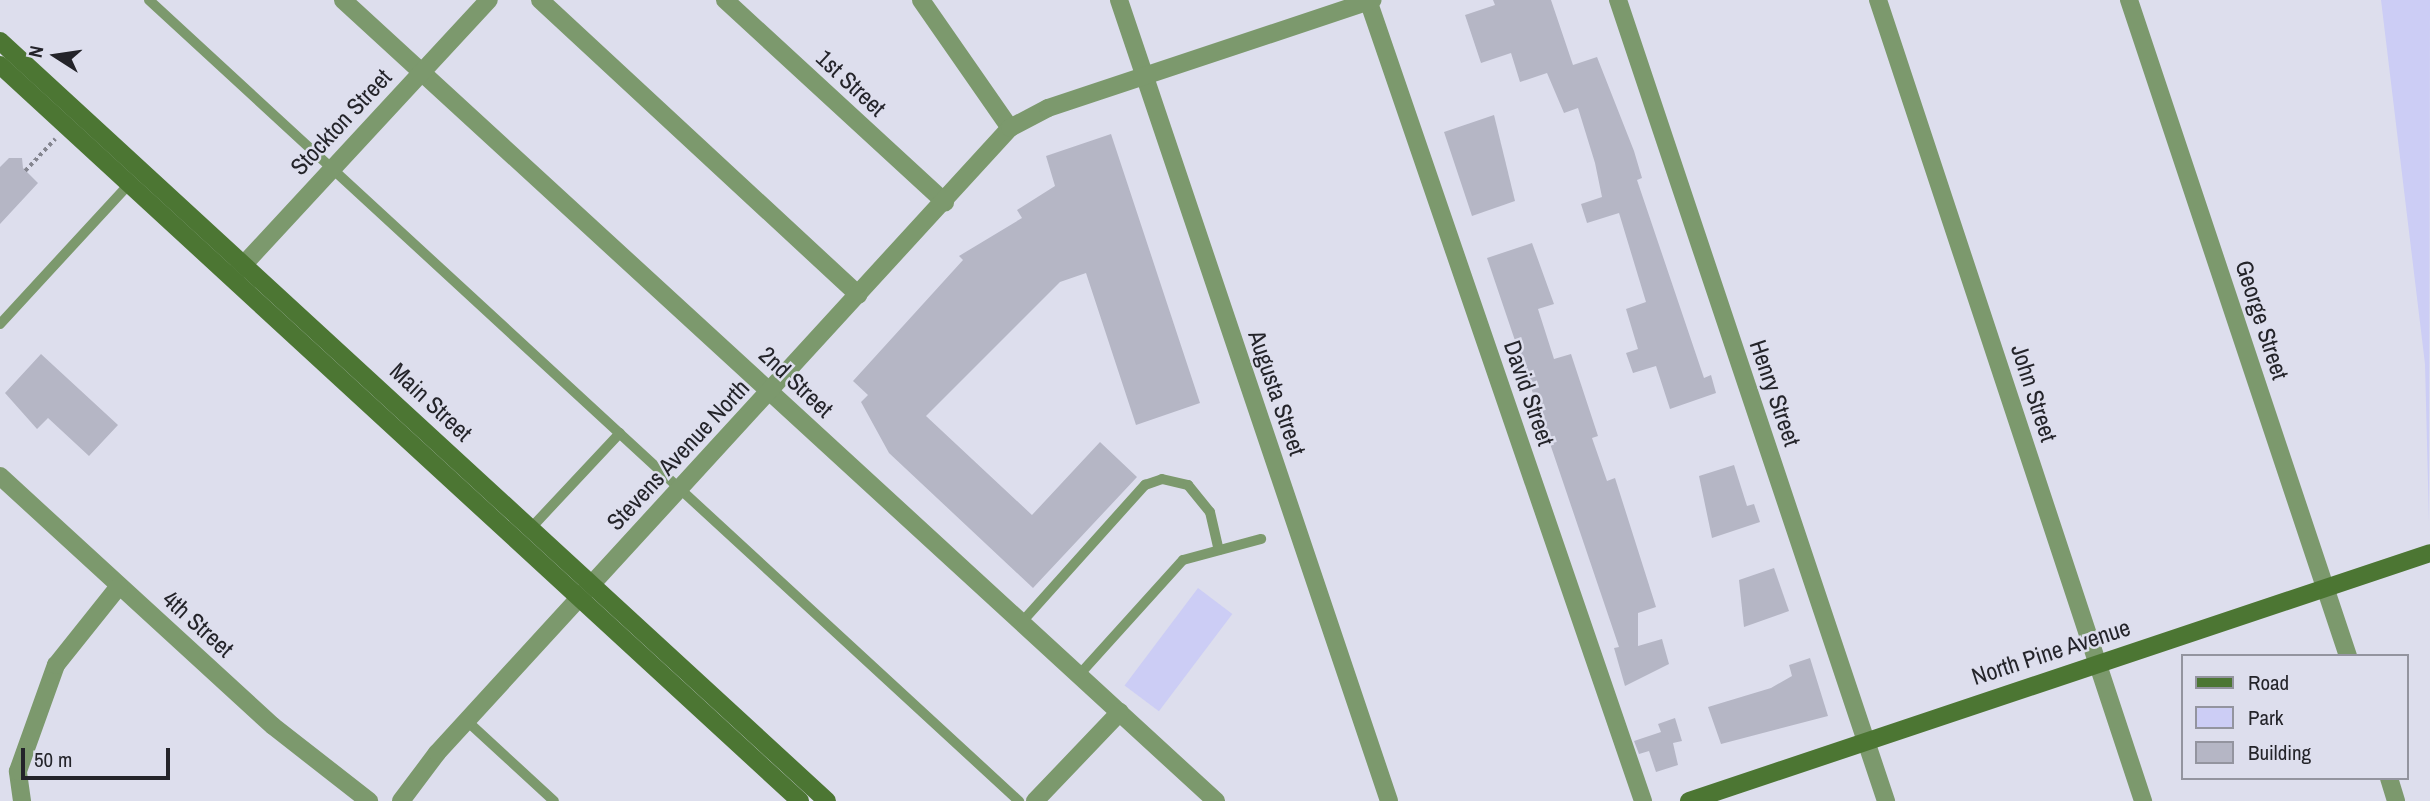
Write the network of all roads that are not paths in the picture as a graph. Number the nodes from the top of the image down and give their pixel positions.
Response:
1 (149, 0) edge
2 (343, 0) edge
3 (489, 0) edge
4 (540, 0) edge
5 (725, 0) edge
6 (921, 0) edge
7 (1119, 0) edge
8 (1370, 0) edge
9 (1618, 0) edge
10 (1878, 0) edge
11 (2129, 0) edge
12 (0, 41) edge
13 (0, 65) edge
14 (422, 72) junction
15 (1144, 75) junction
16 (1010, 128) junction
17 (333, 167) junction
18 (129, 184) junction
19 (945, 202) junction
20 (244, 264) junction
21 (231, 278) junction
22 (859, 295) junction
23 (0, 324) edge
24 (770, 391) junction
25 (620, 433) junction
26 (0, 476) edge
27 (681, 489) junction
28 (531, 528) junction
29 (1261, 539) dead end
30 (1219, 550) junction
31 (2430, 553) edge
32 (119, 586) junction
33 (2326, 588) junction
34 (586, 591) junction
35 (1021, 623) junction
36 (2347, 654) edge
37 (2096, 662) junction
38 (1079, 675) junction
39 (1121, 712) junction
40 (467, 721) junction
41 (1866, 740) junction
42 (2390, 780) edge
43 (22, 801) edge
44 (369, 801) edge
45 (401, 801) edge
46 (554, 801) edge
47 (800, 801) edge
48 (827, 801) edge
49 (1019, 801) edge
50 (1035, 801) edge
51 (1216, 801) edge
52 (1389, 801) edge
53 (1643, 801) edge
54 (1689, 801) edge
55 (1886, 801) edge
56 (2143, 801) edge
57 (2396, 801) edge

1 - 17 lane
2 - 14 street, 2nd Street
3 - 14 street, Stockton Street
4 - 22 street
5 - 19 street, 1st Street
6 - 16 street
7 - 15 street, Augusta Street
8 - 15 street, Stevens Avenue North
8 - 53 street, David Street
9 - 41 street, Henry Street
10 - 37 street, John Street
11 - 33 street, George Street
12 - 20 main road, Main Street
13 - 18 main road, Main Street
14 - 17 street, Stockton Street
14 - 24 street, 2nd Street
15 - 16 street, Stevens Avenue North
15 - 52 street, Augusta Street
16 - 19 street, Stevens Avenue North
17 - 20 street, Stockton Street
17 - 25 lane
18 - 21 main road, Main Street
18 - 23 lane
19 - 22 street, Stevens Avenue North
20 - 21 street, Stockton Street
20 - 28 main road, Main Street
21 - 34 main road, Main Street
22 - 24 street, Stevens Avenue North
24 - 27 street, Stevens Avenue North
24 - 35 street, 2nd Street
25 - 27 lane
25 - 28 lane
26 - 32 street, 4th Street
27 - 34 street, Stevens Avenue North
27 - 49 lane
28 - 34 main road, Main Street
29 - 30 lane
30 - 35 lane
30 - 38 lane
31 - 33 main road, North Pine Avenue
32 - 43 street
32 - 44 street, 4th Street
33 - 36 street, George Street
33 - 37 main road, North Pine Avenue
34 - 40 street, Stevens Avenue North
34 - 47 main road, Main Street
34 - 48 main road, Main Street
35 - 38 street, 2nd Street
37 - 41 main road, North Pine Avenue
37 - 56 street, John Street
38 - 39 street, 2nd Street
39 - 50 street
39 - 51 street, 2nd Street
40 - 45 street, Stevens Avenue North
40 - 46 lane
41 - 54 main road, North Pine Avenue
41 - 55 street, Henry Street
42 - 57 street

